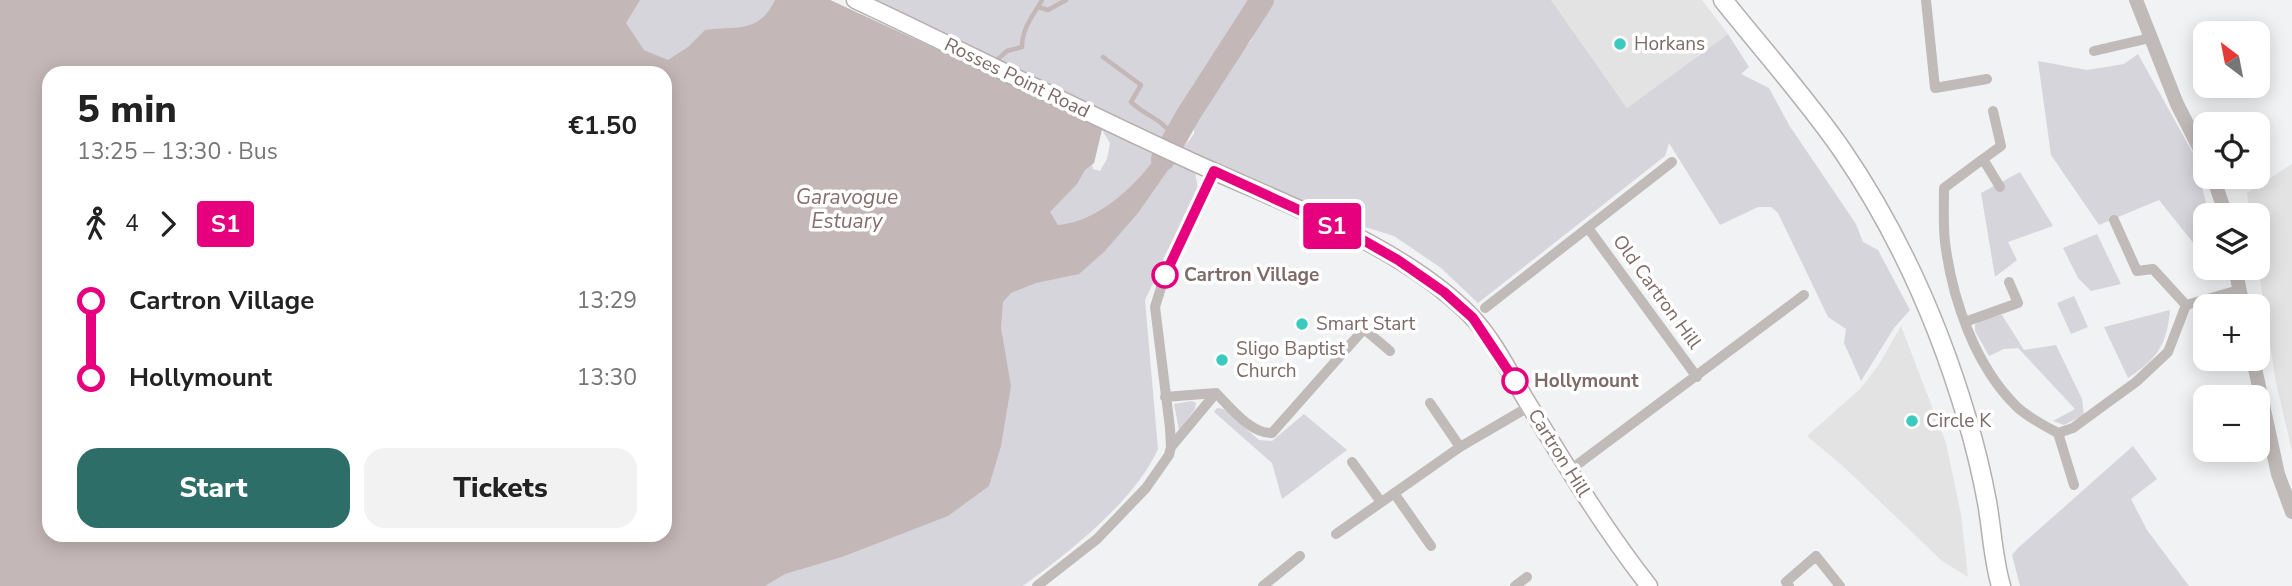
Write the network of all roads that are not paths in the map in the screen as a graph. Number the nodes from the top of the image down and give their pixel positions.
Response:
1 (855, 0) edge
2 (1723, 0) edge
3 (1926, 0) edge
4 (2136, 0) edge
5 (2150, 38) junction
6 (2094, 51) dead end
7 (1987, 79) dead end
8 (1993, 111) dead end
9 (2193, 135) edge
10 (1179, 156) joint
11 (1983, 159) junction
12 (1672, 162) dead end
13 (1214, 171) junction
14 (2000, 187) dead end
15 (2115, 220) dead end
16 (1588, 228) junction
17 (2237, 280) edge
18 (2009, 282) dead end
19 (2239, 290) junction
20 (2240, 294) edge
21 (1804, 295) dead end
22 (2186, 305) junction
23 (1485, 308) dead end
24 (1965, 322) junction
25 (1390, 351) dead end
26 (2256, 371) edge
27 (1697, 377) junction
28 (1216, 393) junction
29 (1165, 397) junction
30 (1430, 402) dead end
31 (1530, 406) junction
32 (2058, 433) junction
33 (1171, 447) junction
34 (1460, 447) junction
35 (1352, 462) dead end
36 (1570, 470) junction
37 (2074, 485) dead end
38 (1394, 493) junction
39 (1381, 502) junction
40 (2292, 512) edge
41 (1336, 534) dead end
42 (1431, 546) dead end
43 (1300, 556) dead end
44 (1527, 577) dead end
45 (1994, 577) edge
46 (1788, 584) edge
47 (1037, 586) edge
48 (1263, 586) edge
49 (1515, 586) edge
50 (1649, 586) edge
51 (1840, 586) edge
52 (2001, 586) edge

1 - 10 main road, Rosses Point Road
2 - 45 highway
3 - 7 street
4 - 5 street
5 - 6 street
5 - 9 street
8 - 11 street
10 - 13 main road, Cartron Hill
11 - 14 street
11 - 24 street
12 - 16 street, Old Cartron Hill
13 - 29 street
13 - 31 main road, Cartron Hill
15 - 22 street
16 - 23 street, Old Cartron Hill
16 - 27 street, Old Cartron Hill
17 - 19 street
18 - 24 street
19 - 20 street
19 - 22 street
21 - 27 street, Old Cartron Hill
22 - 32 street
24 - 32 street
25 - 28 street
26 - 40 street
27 - 36 street, Old Cartron Hill
28 - 29 street
28 - 33 street
29 - 33 street
30 - 34 street
31 - 34 street
31 - 36 main road, Cartron Hill
32 - 37 street
33 - 47 street
34 - 38 street
35 - 39 street
36 - 50 main road, Cartron Hill
38 - 39 street
38 - 42 street
39 - 41 street
43 - 48 street
44 - 49 street
45 - 52 highway
46 - 51 street

